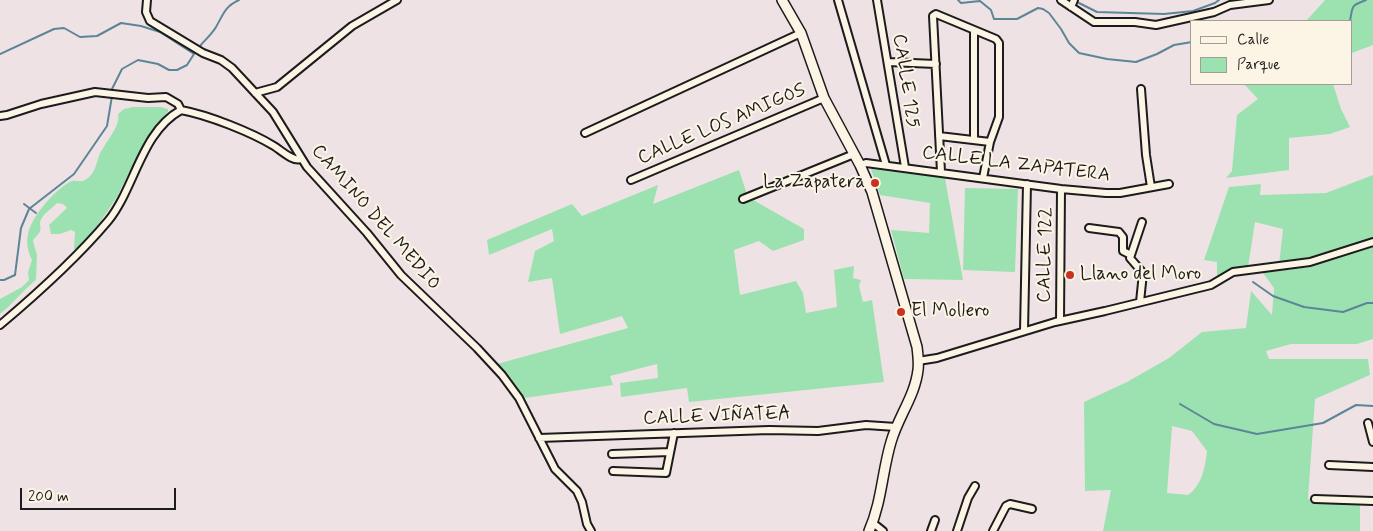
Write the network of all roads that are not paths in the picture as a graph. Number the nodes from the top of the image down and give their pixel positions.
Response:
1 (147, 0) edge
2 (396, 0) edge
3 (782, 0) edge
4 (838, 0) edge
5 (877, 0) edge
6 (1060, 0) edge
7 (1074, 0) edge
8 (1269, 0) edge
9 (1071, 7) junction
10 (974, 30) junction
11 (801, 34) junction
12 (888, 62) junction
13 (936, 64) junction
14 (1141, 90) dead end
15 (255, 93) junction
16 (824, 98) junction
17 (181, 110) junction
18 (0, 116) edge
19 (585, 132) dead end
20 (939, 136) junction
21 (974, 139) junction
22 (990, 142) junction
23 (854, 154) junction
24 (302, 159) junction
25 (860, 165) junction
26 (886, 165) junction
27 (905, 167) junction
28 (941, 172) junction
29 (983, 178) junction
30 (631, 180) dead end
31 (1027, 184) junction
32 (1169, 184) dead end
33 (1151, 186) junction
34 (1061, 189) junction
35 (743, 200) dead end
36 (1142, 222) dead end
37 (1089, 228) dead end
38 (1373, 242) edge
39 (1131, 255) junction
40 (1140, 302) junction
41 (1060, 321) junction
42 (0, 325) edge
43 (1024, 331) junction
44 (918, 361) junction
45 (1368, 423) dead end
46 (896, 427) junction
47 (674, 433) junction
48 (539, 438) junction
49 (1373, 442) edge
50 (670, 452) junction
51 (612, 454) dead end
52 (1329, 466) dead end
53 (1373, 467) edge
54 (614, 471) dead end
55 (975, 486) dead end
56 (1315, 499) dead end
57 (1373, 501) edge
58 (1032, 509) dead end
59 (935, 520) dead end
60 (871, 527) edge
61 (591, 531) edge
62 (883, 531) edge
63 (931, 531) edge
64 (957, 531) edge
65 (993, 531) edge

1 - 15 street, CAMINO DEL MEDIO
2 - 15 street
3 - 11 main road
4 - 26 street
5 - 12 street, CALLE 125
6 - 9 street
7 - 9 street
8 - 9 street
10 - 13 street
10 - 21 street
10 - 22 street
11 - 16 main road
11 - 19 street
12 - 13 street
12 - 27 street, CALLE 125
13 - 20 street
14 - 33 street
15 - 24 street, CAMINO DEL MEDIO
16 - 23 main road
16 - 30 street, CALLE LOS AMIGOS
17 - 18 street
17 - 24 street
17 - 42 street
20 - 21 street
20 - 28 street
21 - 22 street
22 - 29 street
23 - 25 main road
23 - 35 street
24 - 48 street, CAMINO DEL MEDIO
25 - 26 street, CALLE LA ZAPATERA
25 - 44 main road
26 - 27 street, CALLE LA ZAPATERA
27 - 28 street, CALLE LA ZAPATERA
28 - 29 street, CALLE LA ZAPATERA
29 - 31 street, CALLE LA ZAPATERA
31 - 34 street, CALLE LA ZAPATERA
31 - 43 street
32 - 33 street, CALLE LA ZAPATERA
33 - 34 street, CALLE LA ZAPATERA
34 - 41 street, CALLE 122
36 - 39 street
37 - 39 street
38 - 40 street
39 - 40 street
40 - 41 street
41 - 43 street
43 - 44 street
44 - 46 main road
45 - 49 street
46 - 47 street, CALLE VIÑATEA
46 - 60 main road
47 - 48 street, CALLE VIÑATEA
47 - 50 street
48 - 61 street, CAMINO DEL MEDIO
50 - 51 street
50 - 54 street
52 - 53 street
55 - 64 street
56 - 57 street
58 - 65 street
59 - 63 street
60 - 62 street

